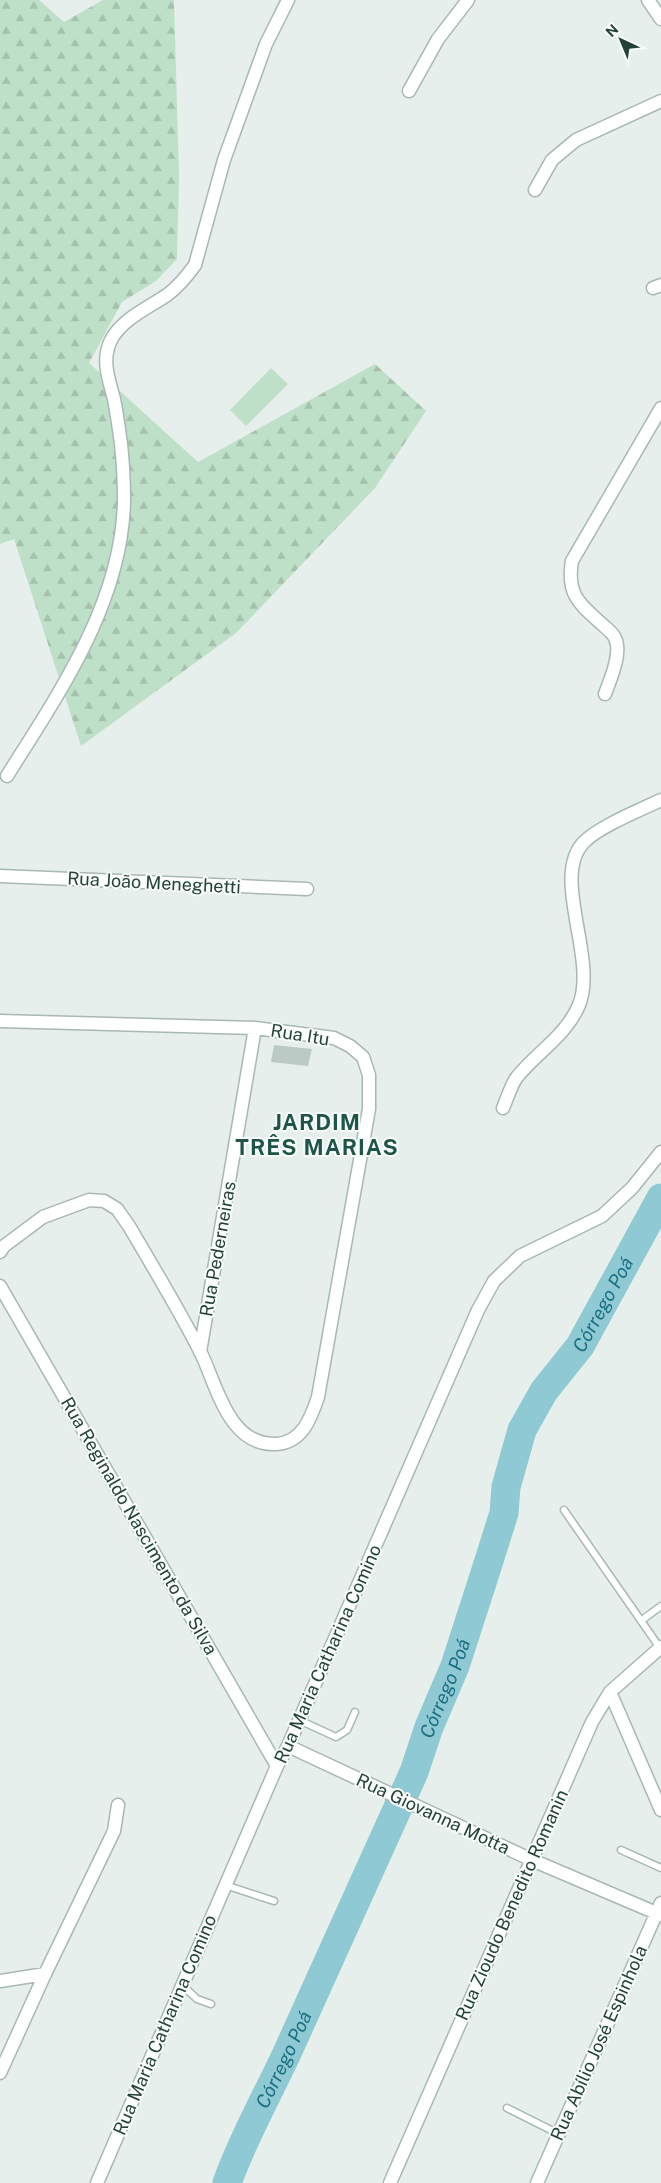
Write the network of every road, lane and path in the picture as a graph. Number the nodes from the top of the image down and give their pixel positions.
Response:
1 (288, 0) edge
2 (468, 0) edge
3 (648, 0) edge
4 (661, 19) edge
5 (409, 91) dead end
6 (661, 100) edge
7 (535, 190) dead end
8 (661, 408) edge
9 (605, 694) dead end
10 (7, 776) dead end
11 (661, 800) edge
12 (0, 876) edge
13 (307, 889) dead end
14 (0, 1021) edge
15 (255, 1028) junction
16 (503, 1108) dead end
17 (661, 1152) edge
18 (0, 1252) edge
19 (0, 1286) edge
20 (200, 1352) junction
21 (564, 1510) dead end
22 (661, 1606) edge
23 (642, 1620) junction
24 (660, 1647) edge
25 (610, 1692) junction
26 (355, 1712) dead end
27 (299, 1720) junction
28 (288, 1746) junction
29 (277, 1766) junction
30 (118, 1805) dead end
31 (661, 1810) edge
32 (621, 1850) dead end
33 (532, 1860) junction
34 (661, 1868) edge
35 (225, 1886) junction
36 (274, 1901) dead end
37 (659, 1910) edge
38 (45, 1974) junction
39 (0, 1981) edge
40 (182, 1985) junction
41 (211, 2004) dead end
42 (0, 2073) edge
43 (506, 2108) dead end
44 (559, 2134) junction
45 (97, 2183) edge
46 (390, 2183) edge
47 (538, 2183) edge

1 - 10 street
2 - 5 street
3 - 4 street
6 - 7 street
8 - 9 street
11 - 16 street
12 - 13 street, Rua João Meneghetti
14 - 15 street, Rua Itu
15 - 20 street, Rua Pederneiras
15 - 20 street, Rua Itu
17 - 27 street, Rua Maria Catharina Comino
18 - 20 street
19 - 29 street, Rua Reginaldo Nascimento da Silva
21 - 23 lane
22 - 23 lane
23 - 24 lane
24 - 25 street, Rua Zioudo Benedito Romanin
25 - 31 street
25 - 33 street, Rua Zioudo Benedito Romanin
26 - 27 lane
27 - 28 street, Rua Maria Catharina Comino
28 - 29 street, Rua Maria Catharina Comino
28 - 33 street, Rua Giovanna Motta
29 - 35 street, Rua Maria Catharina Comino
30 - 38 street
32 - 34 lane
33 - 37 street, Rua Giovanna Motta
33 - 46 street, Rua Zioudo Benedito Romanin
35 - 36 lane
35 - 40 street, Rua Maria Catharina Comino
37 - 44 street, Rua Abílio José Espinhola
38 - 39 street
38 - 42 street
40 - 41 lane
40 - 45 street, Rua Maria Catharina Comino
43 - 44 lane
44 - 47 street, Rua Abílio José Espinhola

